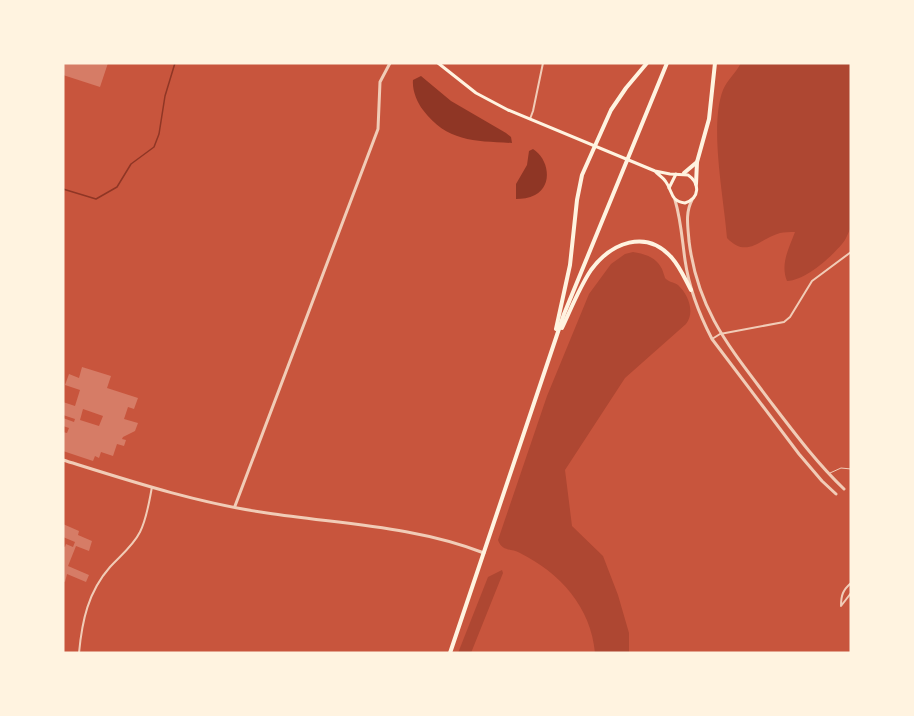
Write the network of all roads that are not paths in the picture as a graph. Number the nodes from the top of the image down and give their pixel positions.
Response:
1 (390, 63) edge
2 (438, 63) edge
3 (543, 63) edge
4 (647, 63) edge
5 (667, 63) edge
6 (716, 63) edge
7 (530, 119) junction
8 (596, 145) junction
9 (697, 162) junction
10 (655, 171) junction
11 (684, 173) junction
12 (676, 174) junction
13 (696, 184) junction
14 (669, 188) junction
15 (675, 200) junction
16 (692, 200) junction
17 (851, 252) edge
18 (691, 290) junction
19 (720, 334) junction
20 (712, 339) junction
21 (552, 348) junction
22 (63, 460) edge
23 (851, 469) edge
24 (829, 475) junction
25 (152, 487) junction
26 (844, 489) dead end
27 (836, 494) dead end
28 (235, 506) junction
29 (485, 553) junction
30 (851, 583) edge
31 (851, 593) edge
32 (79, 653) edge
33 (450, 653) edge

1 - 28 street
2 - 7 main road
3 - 7 street
4 - 8 main road
5 - 21 main road
6 - 9 main road
7 - 8 main road
8 - 10 main road
8 - 21 main road
9 - 11 main road
9 - 13 main road
10 - 12 main road
10 - 14 main road
11 - 12 main road
11 - 13 main road
12 - 14 main road
13 - 16 main road
14 - 15 main road
15 - 16 main road
15 - 18 street
16 - 19 street
17 - 19 street
18 - 20 street
18 - 21 main road
19 - 20 street
19 - 24 street
20 - 27 street
21 - 29 main road
22 - 25 street
23 - 24 lane
24 - 26 street
25 - 28 street
25 - 32 street
28 - 29 street
29 - 33 main road
30 - 31 street

